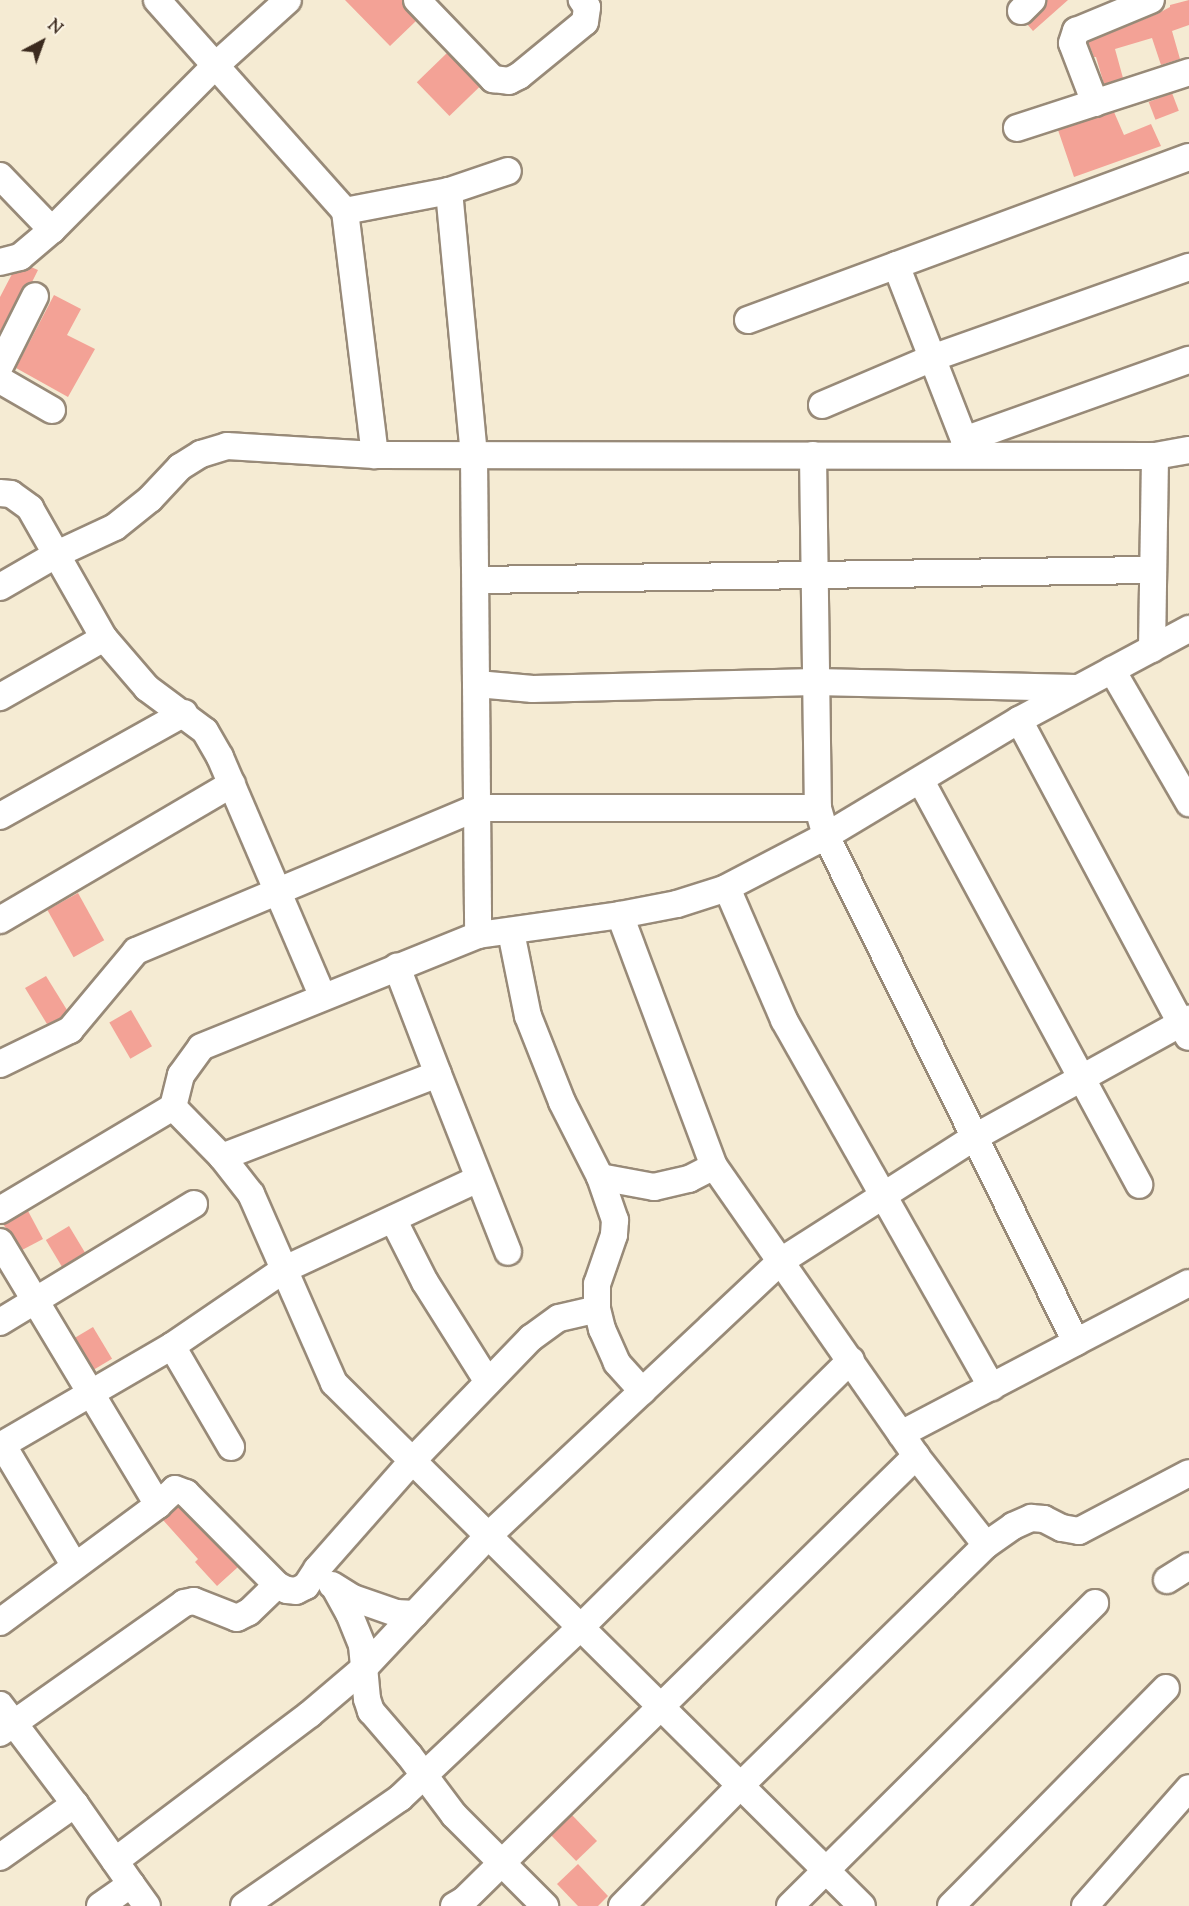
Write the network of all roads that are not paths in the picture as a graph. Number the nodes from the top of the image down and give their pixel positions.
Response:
1 (157, 0) edge
2 (288, 0) edge
3 (417, 0) edge
4 (582, 0) edge
5 (1151, 0) edge
6 (261, 8) edge
7 (215, 66) junction
8 (1189, 72) edge
9 (1095, 103) junction
10 (1017, 128) dead end
11 (1189, 156) edge
12 (508, 171) dead end
13 (0, 176) edge
14 (449, 191) junction
15 (345, 211) junction
16 (52, 230) junction
17 (0, 262) edge
18 (896, 265) junction
19 (1189, 267) edge
20 (35, 296) dead end
21 (748, 320) dead end
22 (932, 358) junction
23 (1189, 360) edge
24 (0, 366) edge
25 (0, 381) edge
26 (822, 405) dead end
27 (52, 410) dead end
28 (967, 448) junction
29 (1189, 450) edge
30 (375, 454) junction
31 (474, 455) junction
32 (813, 455) junction
33 (1155, 456) junction
34 (0, 493) edge
35 (57, 554) junction
36 (1154, 570) junction
37 (815, 574) junction
38 (476, 579) junction
39 (0, 587) edge
40 (1189, 629) edge
41 (104, 638) junction
42 (1152, 649) junction
43 (1112, 670) junction
44 (815, 682) junction
45 (477, 684) junction
46 (1080, 688) junction
47 (0, 697) edge
48 (184, 713) junction
49 (1019, 720) junction
50 (921, 781) junction
51 (232, 784) junction
52 (1189, 803) edge
53 (477, 808) junction
54 (818, 808) junction
55 (0, 816) edge
56 (826, 836) junction
57 (726, 888) junction
58 (279, 892) junction
59 (620, 915) junction
60 (0, 920) edge
61 (511, 932) junction
62 (478, 935) junction
63 (397, 967) junction
64 (323, 997) junction
65 (1186, 1027) edge
66 (0, 1064) edge
67 (438, 1074) junction
68 (1080, 1080) junction
69 (173, 1107) junction
70 (973, 1138) junction
71 (222, 1157) junction
72 (714, 1166) junction
73 (600, 1177) junction
74 (478, 1179) junction
75 (1138, 1185) dead end
76 (882, 1197) junction
77 (194, 1204) dead end
78 (0, 1210) edge
79 (393, 1219) junction
80 (0, 1242) edge
81 (508, 1252) dead end
82 (781, 1262) junction
83 (285, 1269) junction
84 (1189, 1283) edge
85 (35, 1301) junction
86 (597, 1309) junction
87 (0, 1322) edge
88 (1076, 1342) junction
89 (172, 1346) junction
90 (851, 1360) junction
91 (488, 1382) junction
92 (992, 1387) junction
93 (642, 1391) junction
94 (90, 1393) junction
95 (901, 1434) junction
96 (1, 1445) edge
97 (231, 1447) dead end
98 (916, 1456) junction
99 (413, 1460) junction
100 (1189, 1473) edge
101 (158, 1505) junction
102 (488, 1536) junction
103 (986, 1545) junction
104 (74, 1565) junction
105 (1189, 1566) edge
106 (317, 1569) junction
107 (1167, 1580) dead end
108 (277, 1585) junction
109 (335, 1588) junction
110 (1095, 1603) dead end
111 (415, 1614) junction
112 (0, 1622) edge
113 (580, 1628) junction
114 (364, 1668) junction
115 (1166, 1688) dead end
116 (660, 1707) junction
117 (5, 1720) edge
118 (424, 1775) junction
119 (740, 1786) junction
120 (1189, 1788) edge
121 (75, 1804) junction
122 (0, 1857) edge
123 (116, 1861) junction
124 (501, 1862) junction
125 (826, 1870) junction
126 (131, 1884) junction
127 (100, 1906) edge
128 (147, 1906) edge
129 (244, 1906) edge
130 (454, 1906) edge
131 (545, 1906) edge
132 (622, 1906) edge
133 (790, 1906) edge
134 (862, 1906) edge
135 (951, 1906) edge
136 (1085, 1906) edge

1 - 7 street
2 - 6 street
3 - 4 street
5 - 9 street
6 - 7 street
7 - 15 street
7 - 16 street
8 - 9 street
9 - 10 street
11 - 18 street
12 - 14 street
13 - 16 street
14 - 15 street
14 - 31 street
15 - 30 street
16 - 17 street
18 - 21 street
18 - 22 street
19 - 22 street
20 - 24 street
22 - 26 street
22 - 28 street
23 - 28 street
25 - 27 street
28 - 32 street
28 - 33 street
29 - 33 street
30 - 31 street
30 - 35 street
31 - 32 street
31 - 38 street
32 - 37 street
33 - 36 street
34 - 35 street
35 - 39 street
35 - 41 street
36 - 37 street
36 - 42 street
37 - 38 street
37 - 44 street
38 - 45 street
40 - 42 street
41 - 47 street
41 - 48 street
42 - 43 street
43 - 46 street
43 - 52 street
44 - 45 street
44 - 46 street
44 - 54 street
45 - 53 street
46 - 49 street
48 - 51 street
48 - 55 street
49 - 50 street
49 - 65 street
50 - 56 street
50 - 68 street
51 - 58 street
51 - 60 street
53 - 54 street
53 - 58 street
53 - 62 street
54 - 56 street
56 - 57 street
56 - 70 street
57 - 59 street
57 - 76 street
58 - 64 street
58 - 66 street
59 - 61 street
59 - 72 street
61 - 62 street
61 - 73 street
62 - 63 street
63 - 64 street
63 - 67 street
64 - 69 street
65 - 68 street
67 - 71 street
67 - 74 street
68 - 70 street
68 - 75 street
69 - 71 street
69 - 78 street
70 - 76 street
70 - 88 street
71 - 83 street
72 - 73 street
72 - 82 street
73 - 86 street
74 - 79 street
74 - 81 street
76 - 82 street
76 - 92 street
77 - 85 street
79 - 83 street
79 - 91 street
80 - 85 street
82 - 90 street
82 - 93 street
83 - 89 street
83 - 99 street
84 - 88 street
85 - 87 street
85 - 94 street
86 - 91 street
86 - 93 street
88 - 92 street
89 - 94 street
89 - 97 street
90 - 95 street
90 - 113 street
91 - 99 street
92 - 95 street
93 - 102 street
94 - 96 street
94 - 101 street
95 - 98 street
96 - 104 street
98 - 103 street
98 - 116 street
99 - 102 street
99 - 106 street
100 - 103 street
101 - 104 street
101 - 108 street
102 - 111 street
102 - 113 street
103 - 119 street
104 - 112 street
105 - 107 street
106 - 108 street
106 - 109 street
108 - 117 street
109 - 111 street
109 - 114 street
110 - 125 street
111 - 114 street
113 - 116 street
113 - 118 street
114 - 118 street
114 - 123 street
115 - 135 street
116 - 119 street
116 - 124 street
117 - 121 street
118 - 124 street
118 - 129 street
119 - 125 street
119 - 132 street
120 - 136 street
121 - 122 street
121 - 123 street
123 - 126 street
124 - 130 street
124 - 131 street
125 - 133 street
125 - 134 street
126 - 127 street
126 - 128 street

